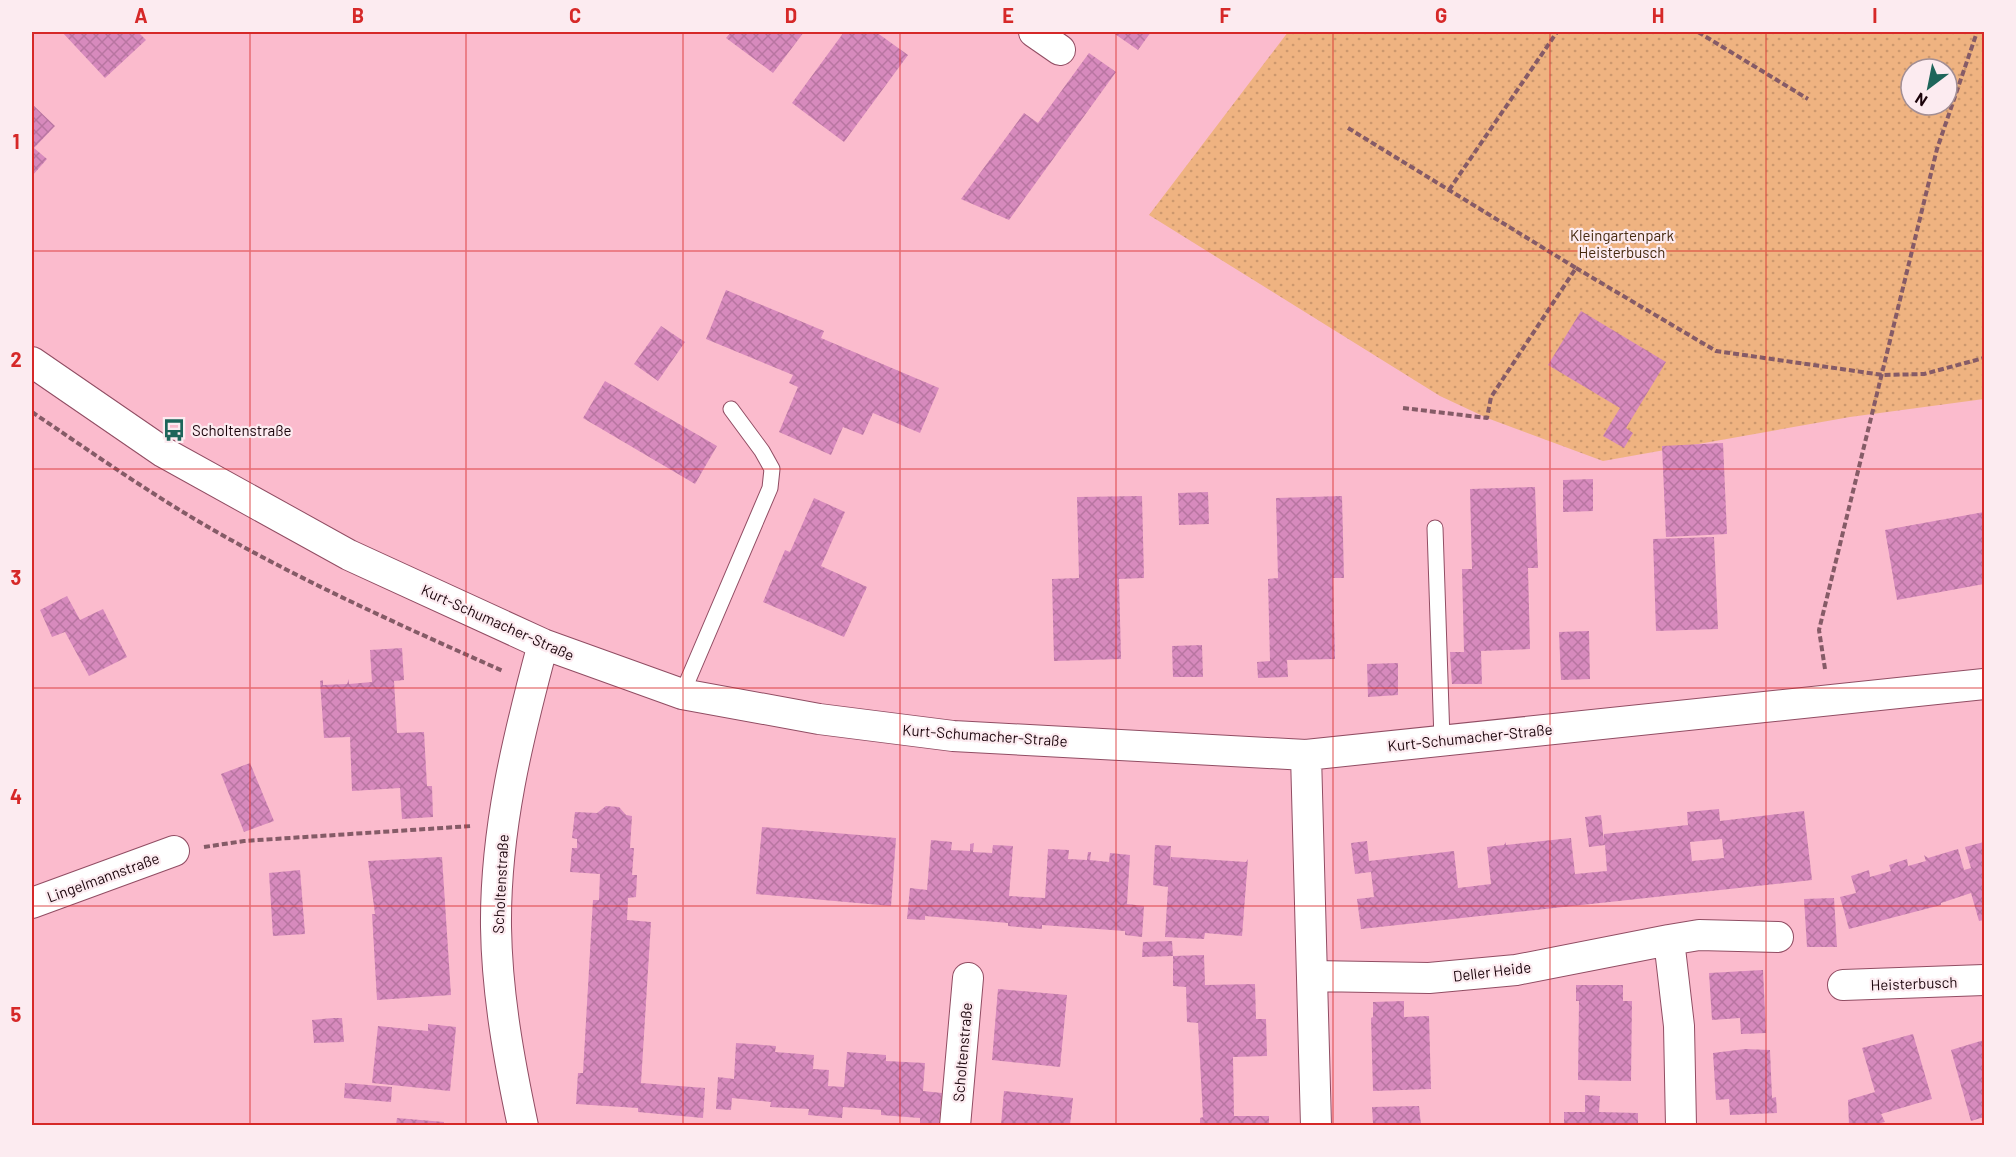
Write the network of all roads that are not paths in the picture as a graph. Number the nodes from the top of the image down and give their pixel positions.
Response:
1 (1034, 32) edge
2 (1060, 50) dead end
3 (32, 362) edge
4 (731, 409) dead end
5 (1435, 528) dead end
6 (543, 644) junction
7 (1984, 684) edge
8 (682, 694) junction
9 (1442, 740) junction
10 (1306, 755) junction
11 (174, 852) road end
12 (32, 903) edge
13 (1778, 937) dead end
14 (1669, 940) junction
15 (1312, 976) junction
16 (968, 978) dead end
17 (1984, 980) edge
18 (1843, 985) dead end
19 (523, 1125) edge
20 (955, 1125) edge
21 (1316, 1125) edge
22 (1681, 1125) edge

1 - 2 street
3 - 6 street, Kurt-Schumacher-Straße
4 - 8 lane
5 - 9 lane
6 - 8 street, Kurt-Schumacher-Straße
6 - 19 street, Scholtenstraße
7 - 9 street, Kurt-Schumacher-Straße
8 - 10 street, Kurt-Schumacher-Straße
9 - 10 street, Kurt-Schumacher-Straße
10 - 15 street
11 - 12 street, Lingelmannstraße
13 - 14 street, Deller Heide
14 - 15 street, Deller Heide
14 - 22 street
15 - 21 street
16 - 20 street, Scholtenstraße
17 - 18 street, Heisterbusch

